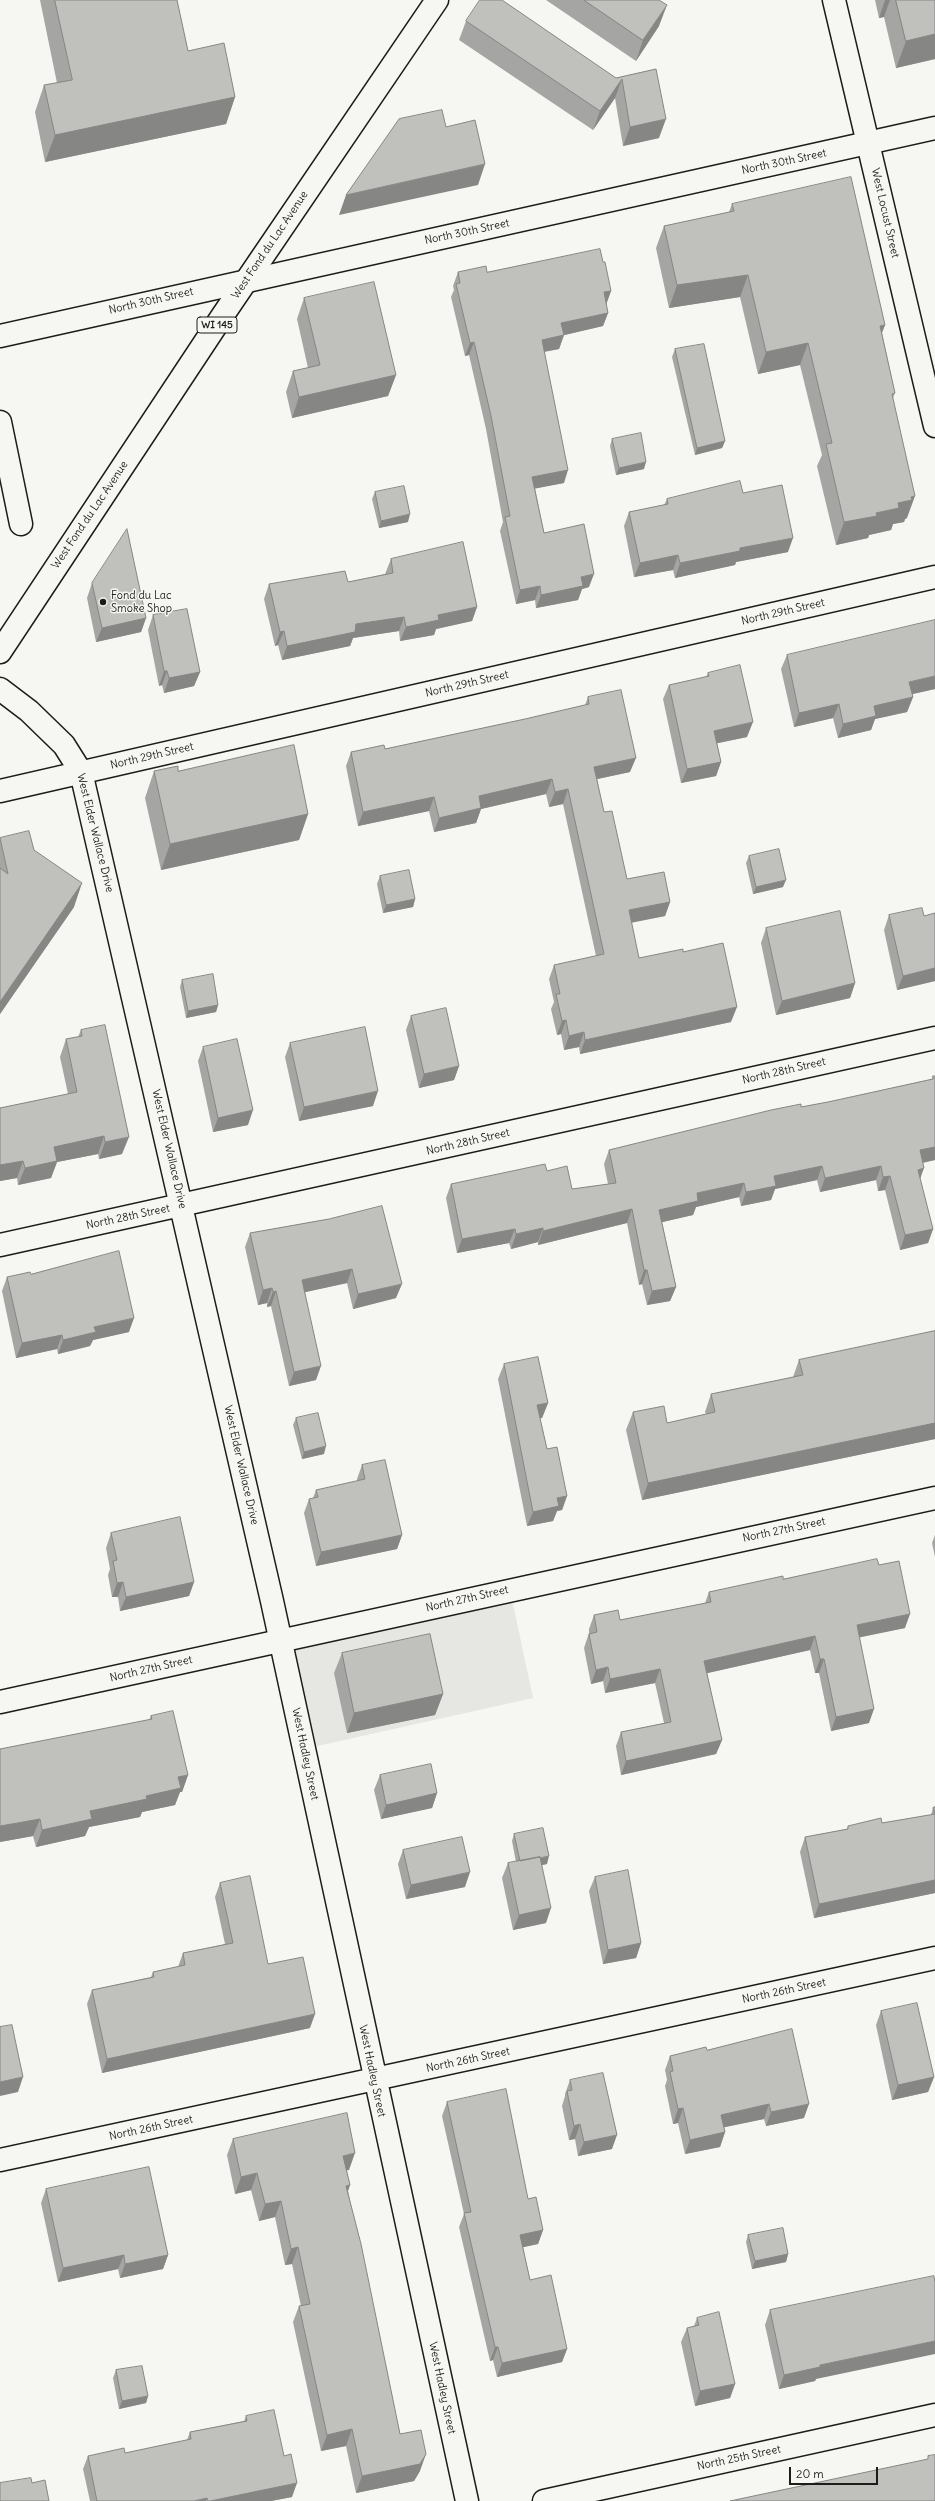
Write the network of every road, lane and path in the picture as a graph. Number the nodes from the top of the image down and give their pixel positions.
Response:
1 (437, 0) edge
2 (834, 0) edge
3 (935, 128) edge
4 (868, 144) junction
5 (247, 280) junction
6 (0, 336) edge
7 (0, 422) edge
8 (935, 426) edge
9 (21, 524) dead end
10 (935, 577) edge
11 (0, 652) edge
12 (0, 689) edge
13 (81, 772) junction
14 (0, 791) edge
15 (935, 1038) edge
16 (182, 1206) junction
17 (0, 1245) edge
18 (935, 1498) edge
19 (280, 1640) junction
20 (0, 1702) edge
21 (935, 1958) edge
22 (374, 2080) junction
23 (0, 2160) edge
24 (935, 2415) edge
25 (467, 2501) edge
26 (544, 2501) edge

1 - 5 street, West Fond du Lac Avenue / WI 145
2 - 4 street, West Locust Street
3 - 4 street, North 30th Street
4 - 5 street, North 30th Street
4 - 8 street, West Locust Street
5 - 6 street, North 30th Street
5 - 11 street, West Fond du Lac Avenue / WI 145
7 - 9 street
10 - 13 street, North 29th Street
12 - 13 street, West Elder Wallace Drive
13 - 14 street, North 29th Street
13 - 16 street, West Elder Wallace Drive
15 - 16 street, North 28th Street
16 - 17 street, North 28th Street
16 - 19 street, West Elder Wallace Drive
18 - 19 street, North 27th Street
19 - 20 street, North 27th Street
19 - 22 street, West Hadley Street
21 - 22 street, North 26th Street
22 - 23 street, North 26th Street
22 - 25 street, West Hadley Street
24 - 26 street, North 25th Street

